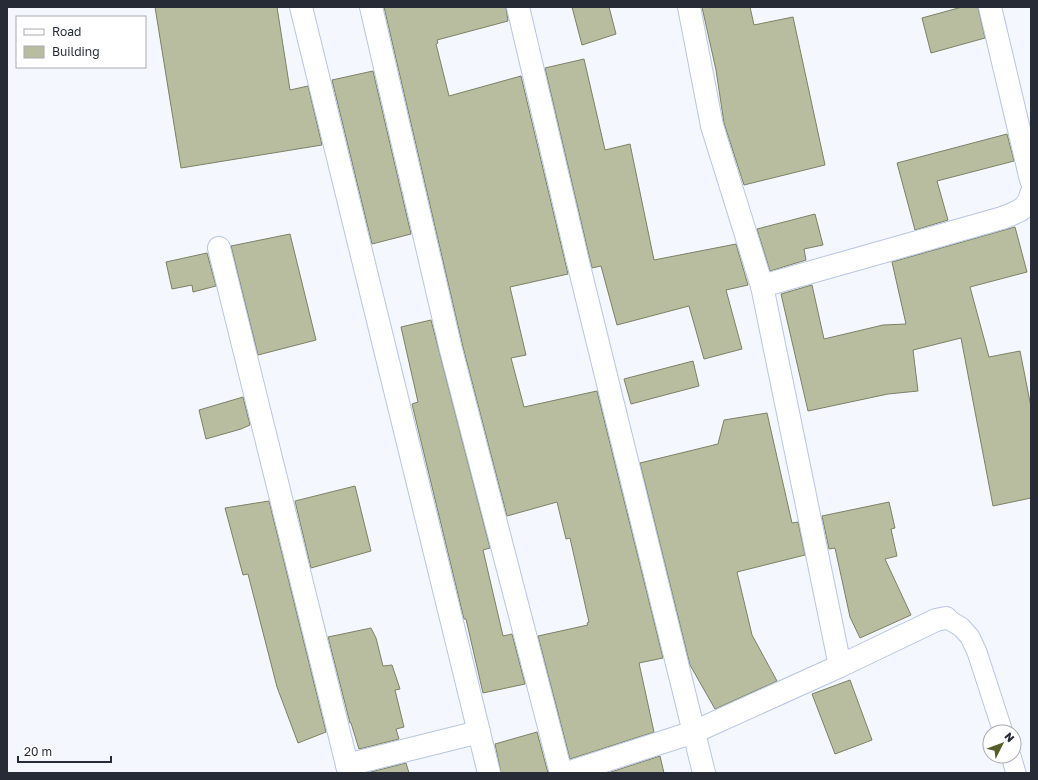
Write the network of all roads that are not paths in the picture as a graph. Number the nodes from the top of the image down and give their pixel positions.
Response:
1 (301, 7) edge
2 (371, 7) edge
3 (518, 7) edge
4 (689, 7) edge
5 (990, 7) edge
6 (1031, 180) edge
7 (1031, 194) edge
8 (219, 248) dead end
9 (762, 286) junction
10 (946, 618) joint
11 (840, 666) junction
12 (1000, 724) edge
13 (479, 732) junction
14 (694, 732) junction
15 (348, 769) edge
16 (489, 773) edge
17 (561, 773) edge
18 (567, 773) edge
19 (704, 773) edge

1 - 13 street
2 - 17 street
3 - 14 street
4 - 9 street
5 - 6 street
7 - 9 street
8 - 15 street
9 - 11 street
10 - 11 street
10 - 12 lane
11 - 14 street
13 - 15 street
13 - 16 street
14 - 18 street
14 - 19 street

